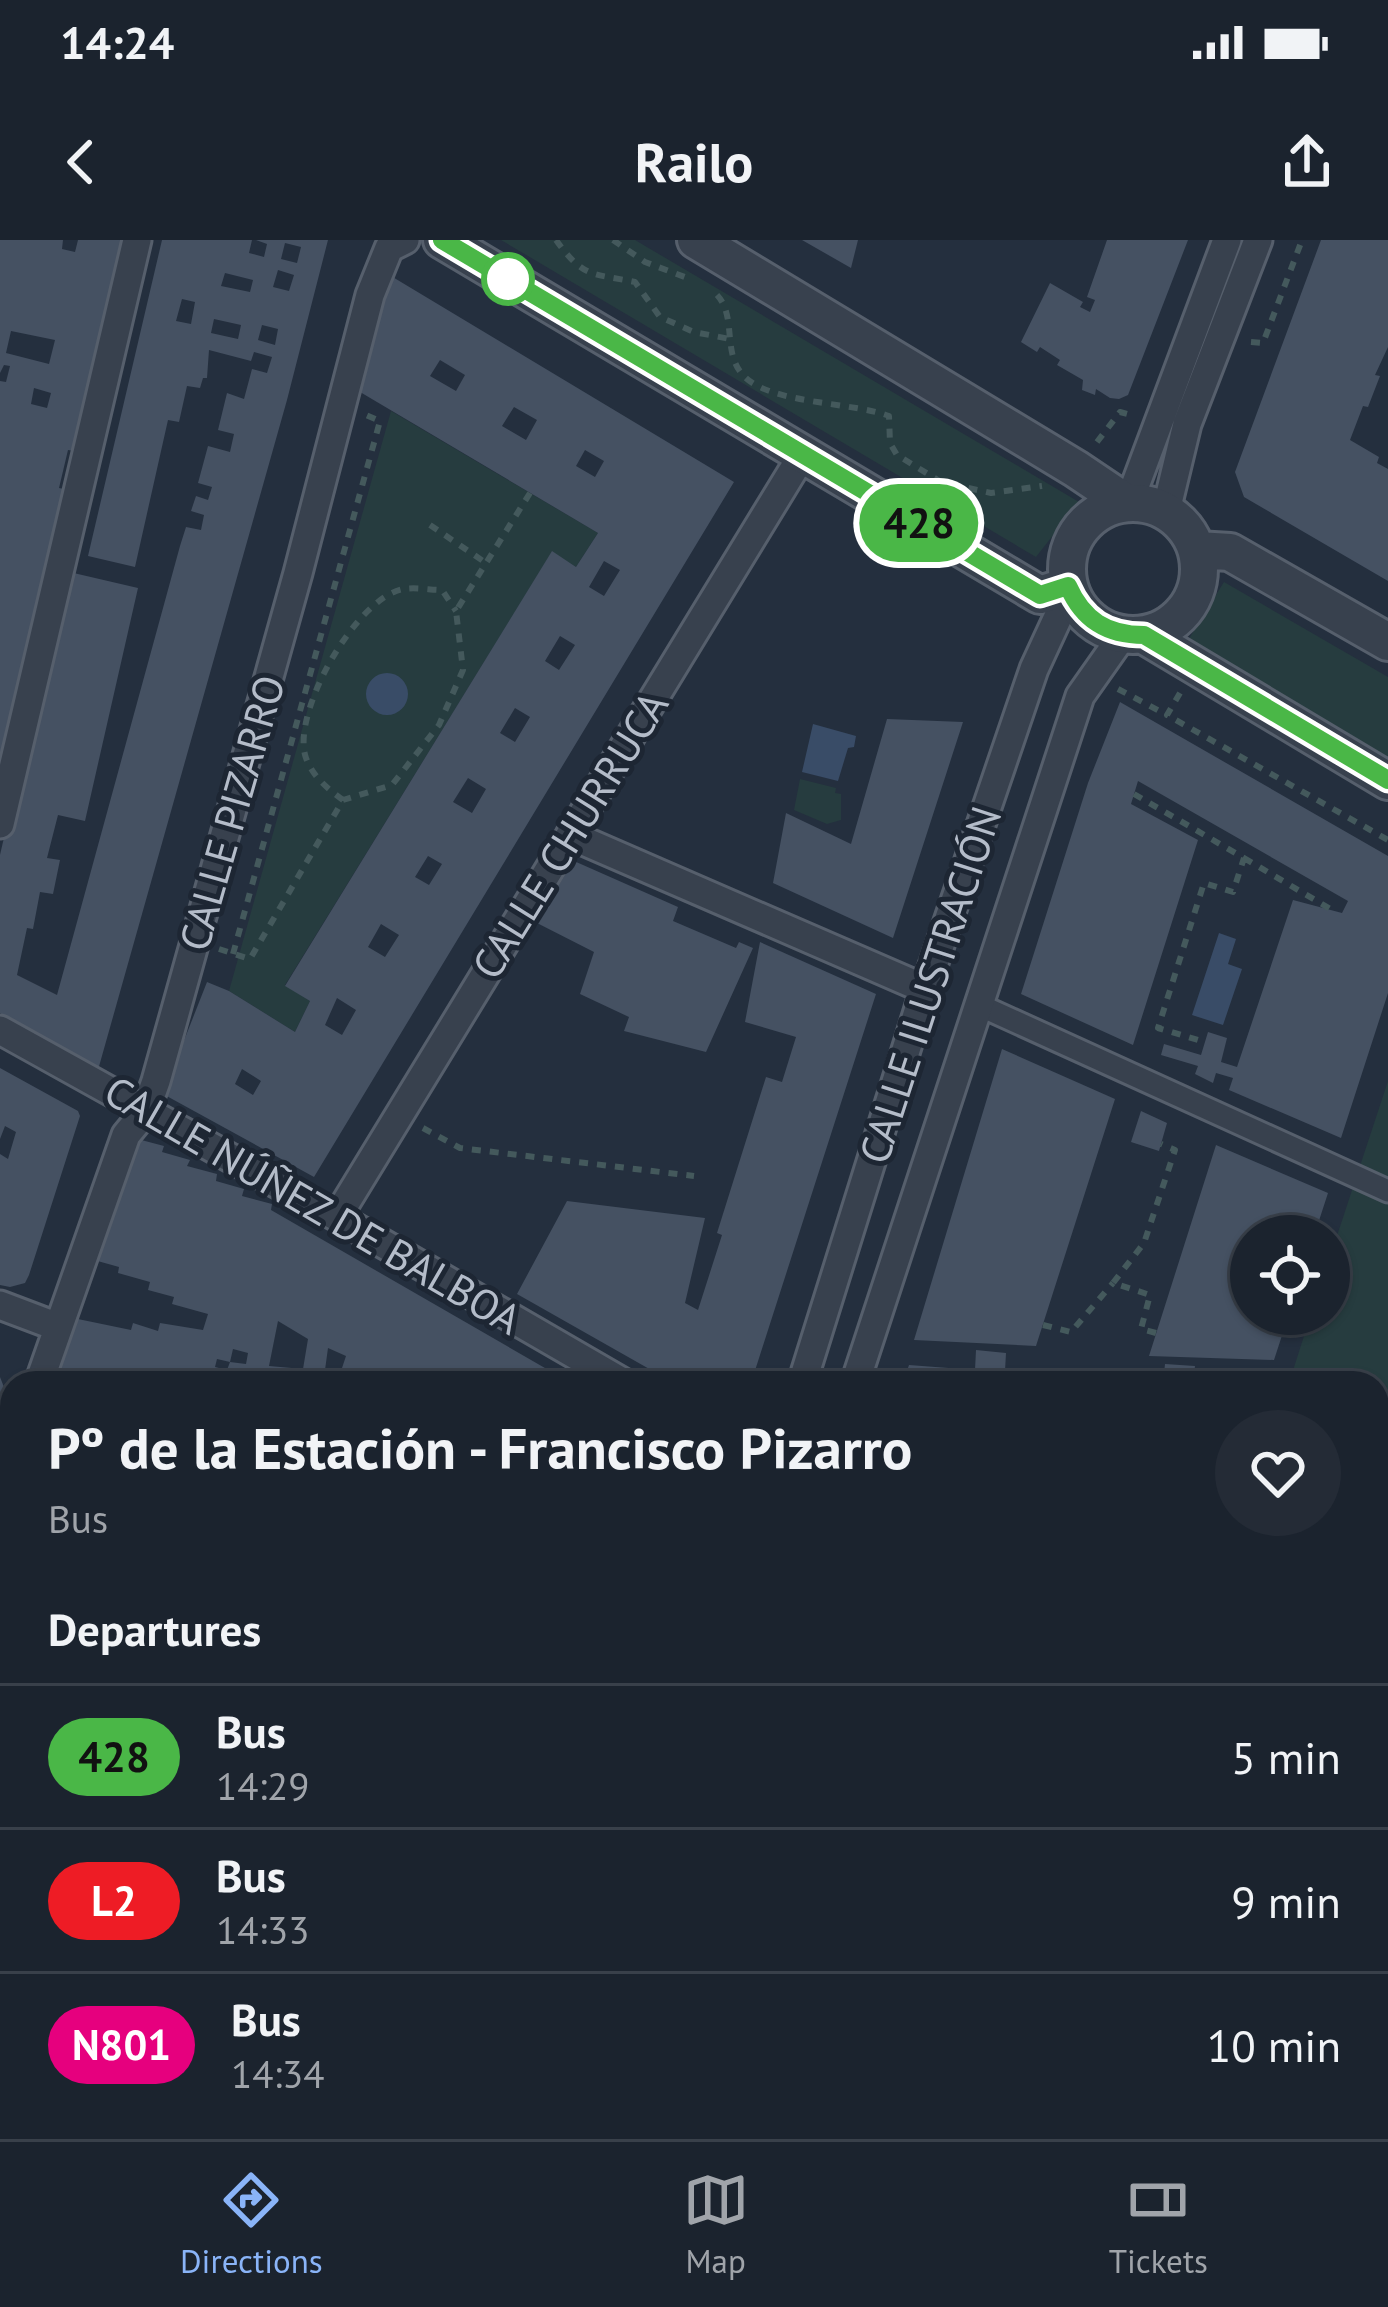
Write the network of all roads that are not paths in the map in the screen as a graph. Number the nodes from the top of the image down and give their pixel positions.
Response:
1 (137, 240) edge
2 (405, 240) edge
3 (442, 240) edge
4 (696, 240) edge
5 (1228, 240) edge
6 (1258, 240) edge
7 (803, 454) junction
8 (1127, 502) junction
9 (1166, 511) junction
10 (1197, 550) junction
11 (1069, 589) junction
12 (1134, 635) junction
13 (1388, 642) edge
14 (1388, 781) edge
15 (0, 824) edge
16 (570, 835) junction
17 (926, 988) junction
18 (979, 1005) junction
19 (0, 1030) edge
20 (146, 1112) junction
21 (1388, 1191) edge
22 (337, 1217) junction
23 (0, 1305) edge
24 (58, 1327) junction
25 (43, 1371) edge
26 (603, 1371) edge
27 (806, 1371) edge
28 (859, 1371) edge

1 - 15 street
2 - 20 street, CALLE PIZARRO
3 - 7 street
4 - 8 street
5 - 8 street
6 - 9 street
7 - 11 street
7 - 16 street, CALLE CHURRUCA
8 - 9 street
8 - 11 street
9 - 10 street
10 - 12 street
10 - 13 street
11 - 12 street
11 - 17 street, CALLE ILUSTRACIÓN
12 - 14 street
12 - 18 street, CALLE ILUSTRACIÓN
16 - 17 street
16 - 22 street, CALLE CHURRUCA
17 - 27 street, CALLE ILUSTRACIÓN
18 - 21 street
18 - 28 street, CALLE ILUSTRACIÓN
19 - 20 street, CALLE NÚÑEZ DE BALBOA
20 - 22 street, CALLE NÚÑEZ DE BALBOA
20 - 24 street, CALLE PIZARRO
22 - 26 street, CALLE NÚÑEZ DE BALBOA
23 - 24 street
24 - 25 street, CALLE PIZARRO

